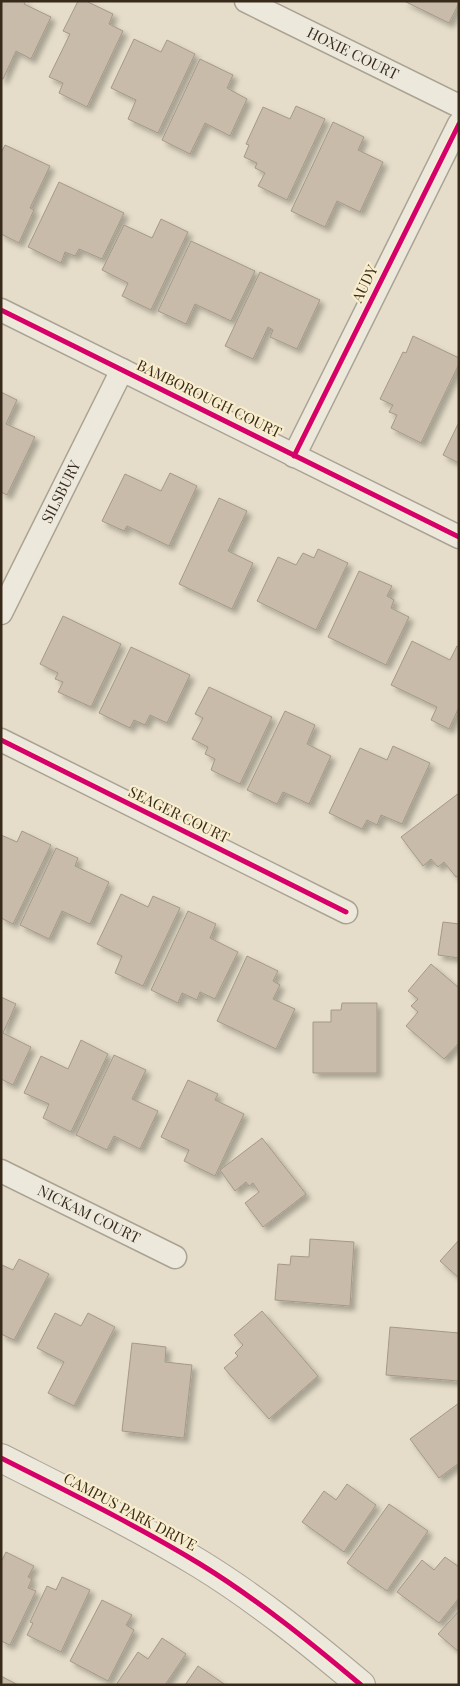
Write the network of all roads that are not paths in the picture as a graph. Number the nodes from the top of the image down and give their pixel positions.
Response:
1 (246, 1) edge
2 (459, 106) edge
3 (459, 124) edge
4 (1, 310) edge
5 (122, 370) junction
6 (294, 456) junction
7 (459, 537) edge
8 (1, 613) edge
9 (1, 740) edge
10 (346, 912) dead end
11 (1, 1171) edge
12 (175, 1257) dead end
13 (1, 1458) edge
14 (361, 1685) edge

1 - 2 street, HOXIE COURT
3 - 6 street, AUDY
4 - 5 street, BAMBOROUGH COURT
5 - 6 street, BAMBOROUGH COURT
5 - 8 street, SILSBURY
6 - 7 street, BAMBOROUGH COURT
9 - 10 street, SEAGER COURT
11 - 12 street, NICKAM COURT
13 - 14 street, CAMPUS PARK DRIVE

